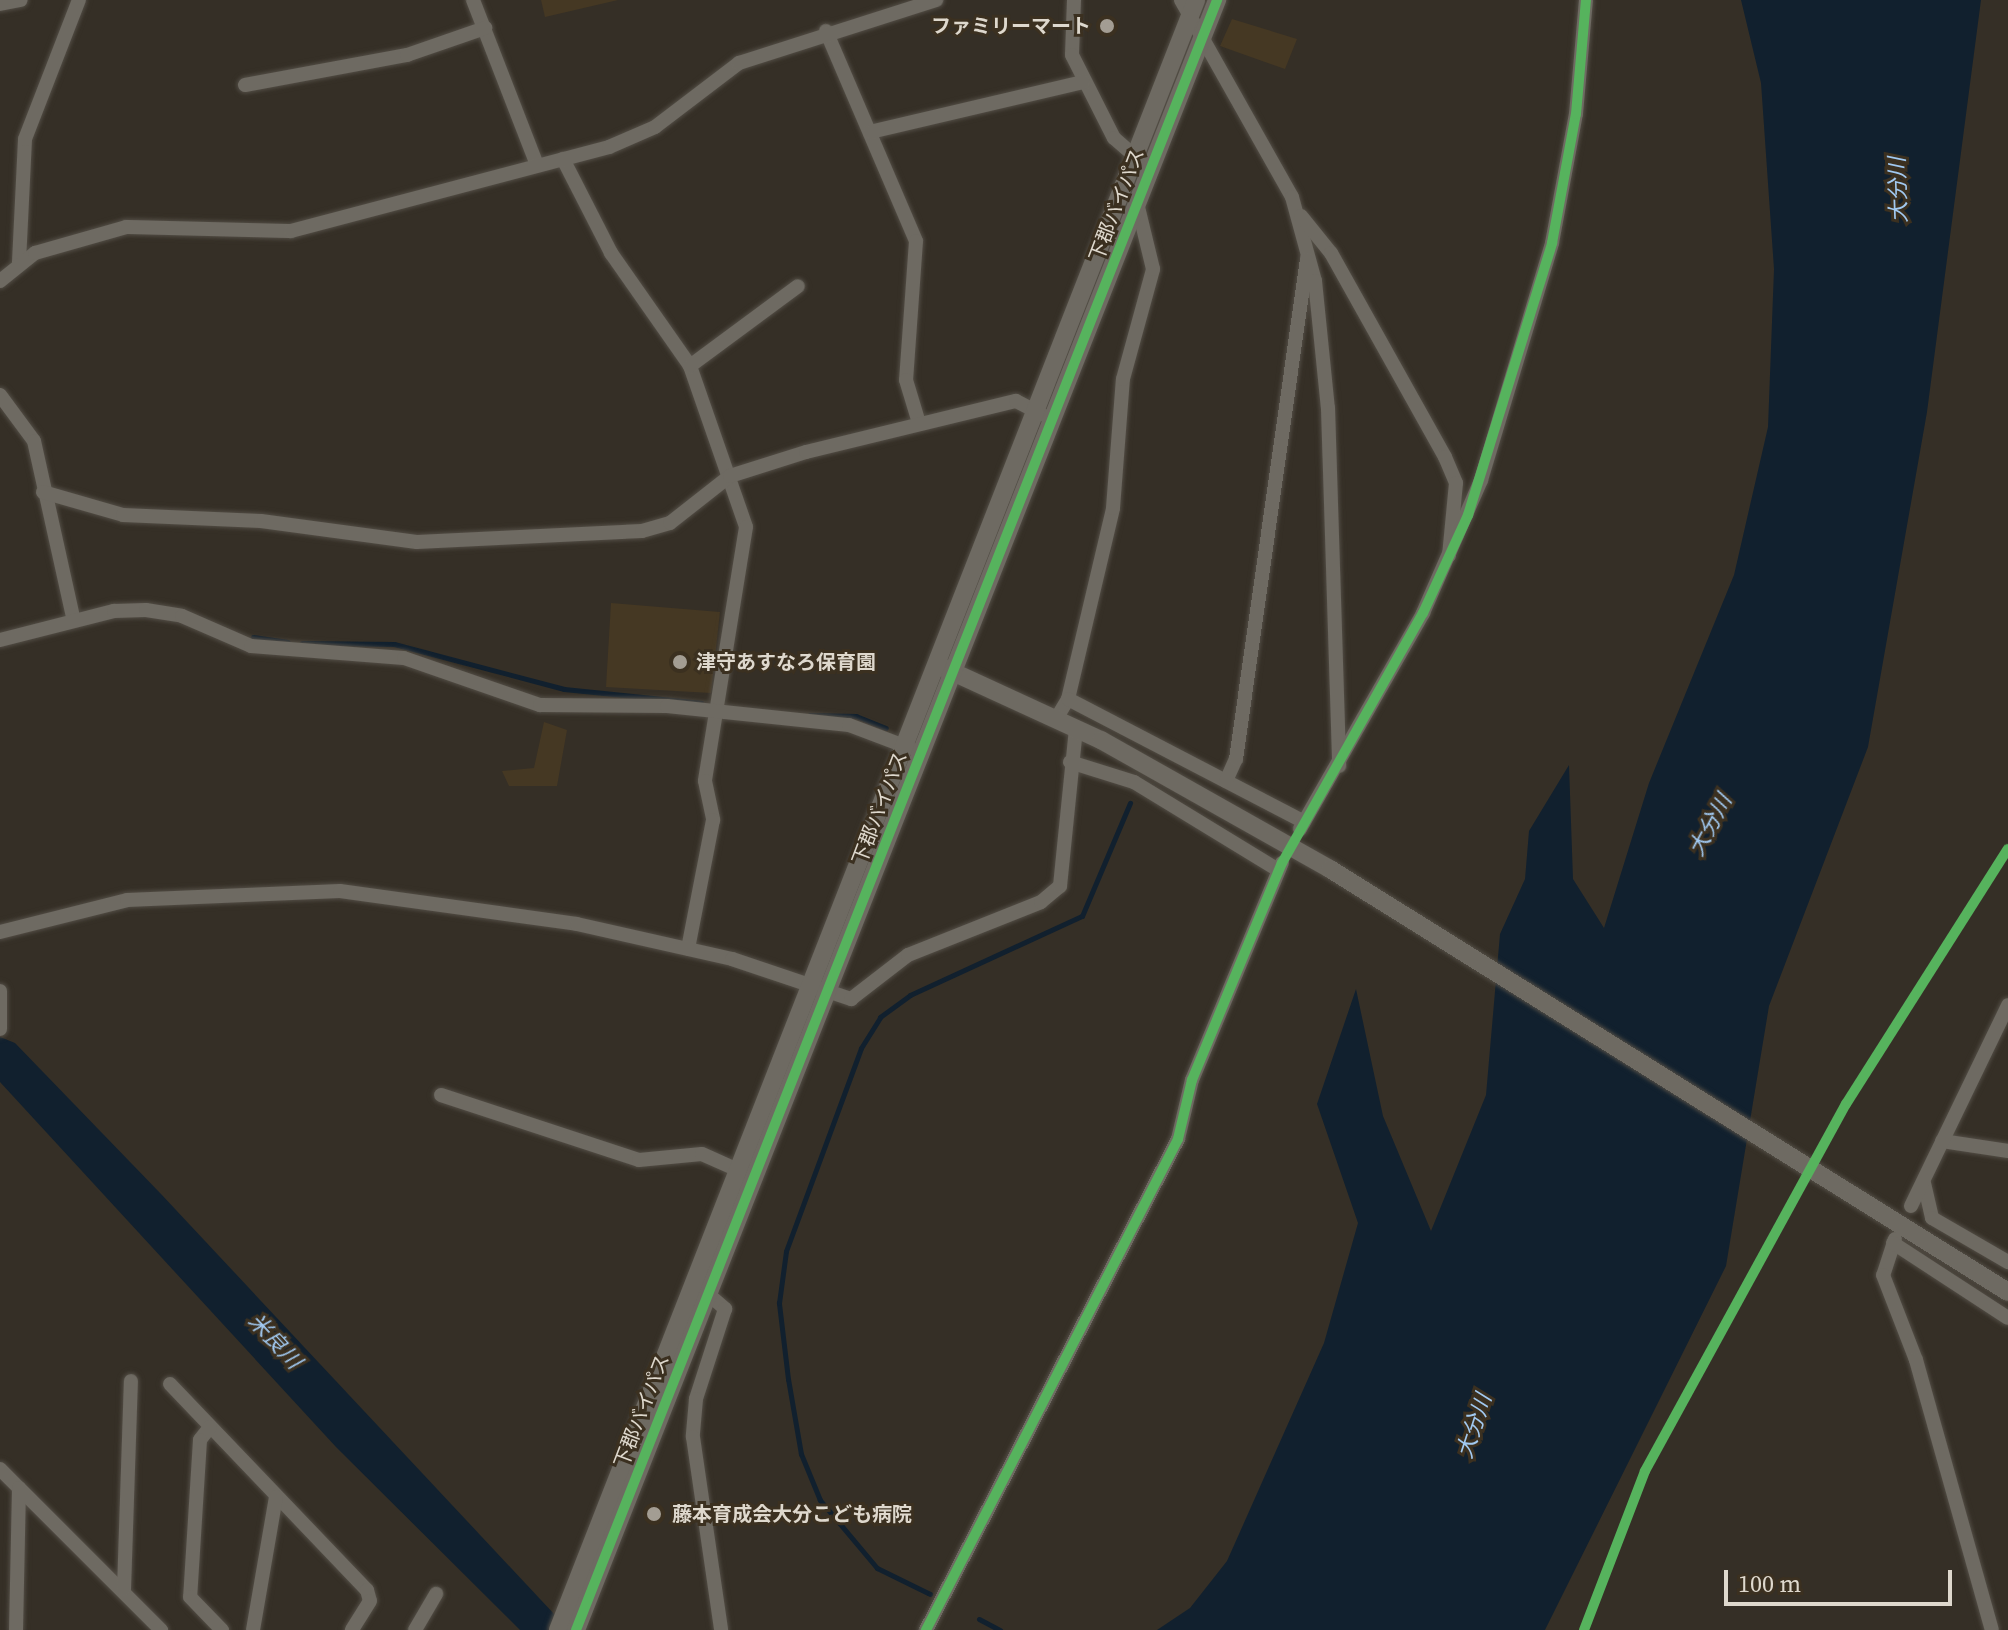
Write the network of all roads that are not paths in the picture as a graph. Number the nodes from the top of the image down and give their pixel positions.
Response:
1 (21, 0) edge
2 (79, 0) edge
3 (473, 0) edge
4 (936, 0) edge
5 (1074, 0) edge
6 (1217, 0) edge
7 (1586, 0) edge
8 (0, 4) edge
9 (1189, 5) edge
10 (485, 28) junction
11 (826, 31) junction
12 (1202, 37) junction
13 (1083, 82) junction
14 (245, 85) dead end
15 (870, 132) junction
16 (1134, 158) junction
17 (563, 159) junction
18 (537, 165) junction
19 (1151, 168) junction
20 (1137, 203) junction
21 (1296, 210) junction
22 (1308, 251) junction
23 (19, 262) junction
24 (0, 281) edge
25 (798, 286) dead end
26 (690, 366) junction
27 (0, 395) edge
28 (1044, 415) junction
29 (919, 423) junction
30 (730, 476) junction
31 (43, 492) junction
32 (1449, 560) junction
33 (74, 621) junction
34 (0, 640) edge
35 (944, 668) junction
36 (1068, 699) junction
37 (716, 711) junction
38 (1056, 719) junction
39 (1076, 728) junction
40 (912, 749) junction
41 (1070, 762) junction
42 (1339, 766) junction
43 (1226, 781) junction
44 (0, 932) edge
45 (688, 949) junction
46 (819, 988) junction
47 (0, 991) edge
48 (2008, 1005) edge
49 (0, 1029) edge
50 (441, 1095) dead end
51 (1942, 1141) junction
52 (2008, 1151) edge
53 (738, 1170) junction
54 (1926, 1175) junction
55 (1911, 1206) dead end
56 (2008, 1262) edge
57 (2008, 1292) edge
58 (708, 1294) junction
59 (2008, 1318) edge
60 (131, 1381) dead end
61 (170, 1384) dead end
62 (210, 1427) junction
63 (0, 1469) edge
64 (19, 1488) junction
65 (276, 1497) junction
66 (124, 1589) junction
67 (436, 1594) dead end
68 (574, 1620) edge
69 (357, 1628) edge
70 (16, 1630) edge
71 (161, 1630) edge
72 (222, 1630) edge
73 (253, 1630) edge
74 (415, 1630) edge
75 (558, 1630) edge
76 (721, 1630) edge
77 (926, 1630) edge
78 (1992, 1630) edge

1 - 8 street
2 - 23 street
3 - 10 street
4 - 11 street
5 - 13 street
6 - 12 street, 下郡バイパス
7 - 32 street
9 - 12 street
9 - 16 street
10 - 14 street
10 - 18 street
11 - 15 street
11 - 17 street
12 - 19 street, 下郡バイパス
12 - 21 street
13 - 15 street
13 - 16 street
15 - 29 street
16 - 19 street
16 - 28 street
17 - 18 street
17 - 26 street
18 - 23 street
19 - 20 street, 下郡バイパス
20 - 28 street, 下郡バイパス
20 - 36 street
21 - 22 street
21 - 32 street
22 - 42 street
22 - 43 street
23 - 24 street
25 - 26 street
26 - 30 street
27 - 31 street
28 - 29 street
28 - 35 street
29 - 30 street
30 - 31 street
30 - 37 street
31 - 33 street
32 - 42 street
33 - 34 street
33 - 37 street
35 - 38 street
35 - 40 street
36 - 38 street
36 - 43 street
37 - 40 street
37 - 45 street
38 - 39 street
39 - 41 street
39 - 57 street
40 - 46 street
41 - 46 street
41 - 77 street
42 - 43 street
44 - 45 street
45 - 46 street
46 - 53 street
46 - 58 street, 下郡バイパス
47 - 49 street
48 - 51 street
50 - 53 street
51 - 52 street
51 - 54 street
53 - 68 street
54 - 55 street
54 - 56 street
58 - 68 street, 下郡バイパス
58 - 76 street
59 - 78 street
60 - 66 street
61 - 62 street
62 - 65 street
62 - 72 street
63 - 64 street
64 - 66 street
64 - 70 street
65 - 69 street
65 - 73 street
66 - 71 street
67 - 74 street
68 - 75 street

